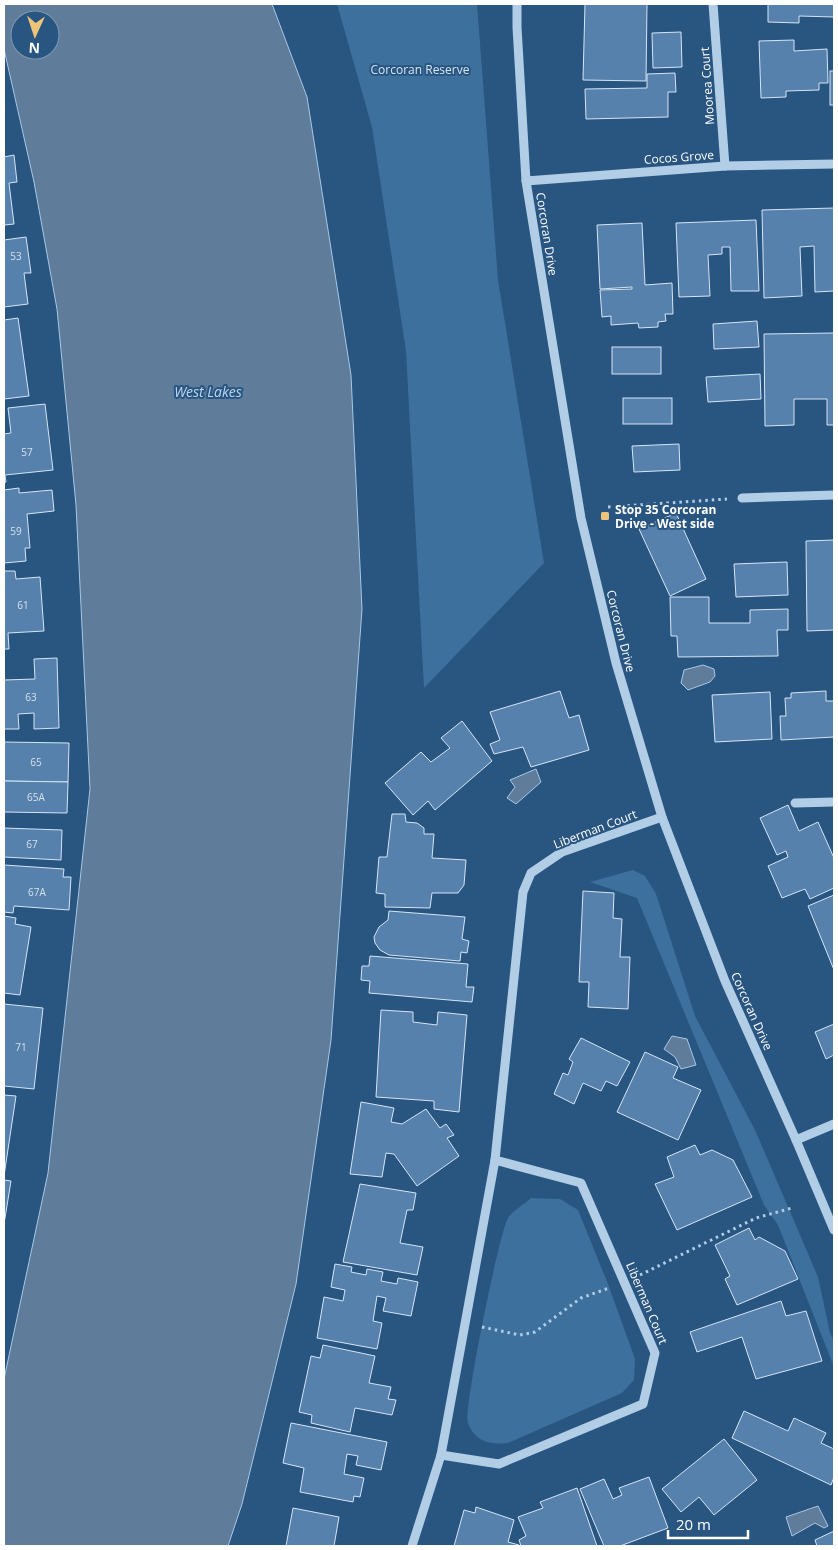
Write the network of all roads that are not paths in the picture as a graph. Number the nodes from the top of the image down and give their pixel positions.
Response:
1 (518, 4) edge
2 (713, 4) edge
3 (834, 164) edge
4 (725, 166) junction
5 (526, 181) junction
6 (834, 494) edge
7 (742, 498) road end
8 (795, 802) dead end
9 (834, 802) edge
10 (662, 817) junction
11 (834, 1124) edge
12 (796, 1140) junction
13 (494, 1160) junction
14 (834, 1230) edge
15 (441, 1455) junction
16 (412, 1546) edge

1 - 5 street, Corcoran Drive
2 - 4 street, Moorea Court
3 - 4 street, Cocos Grove
4 - 5 street, Cocos Grove
5 - 10 street, Corcoran Drive
6 - 7 street
8 - 9 street
10 - 12 street, Corcoran Drive
10 - 13 street, Liberman Court
11 - 12 street
12 - 14 street, Corcoran Drive
13 - 15 street, Liberman Court
13 - 15 street, Liberman Court
15 - 16 street, Liberman Court

